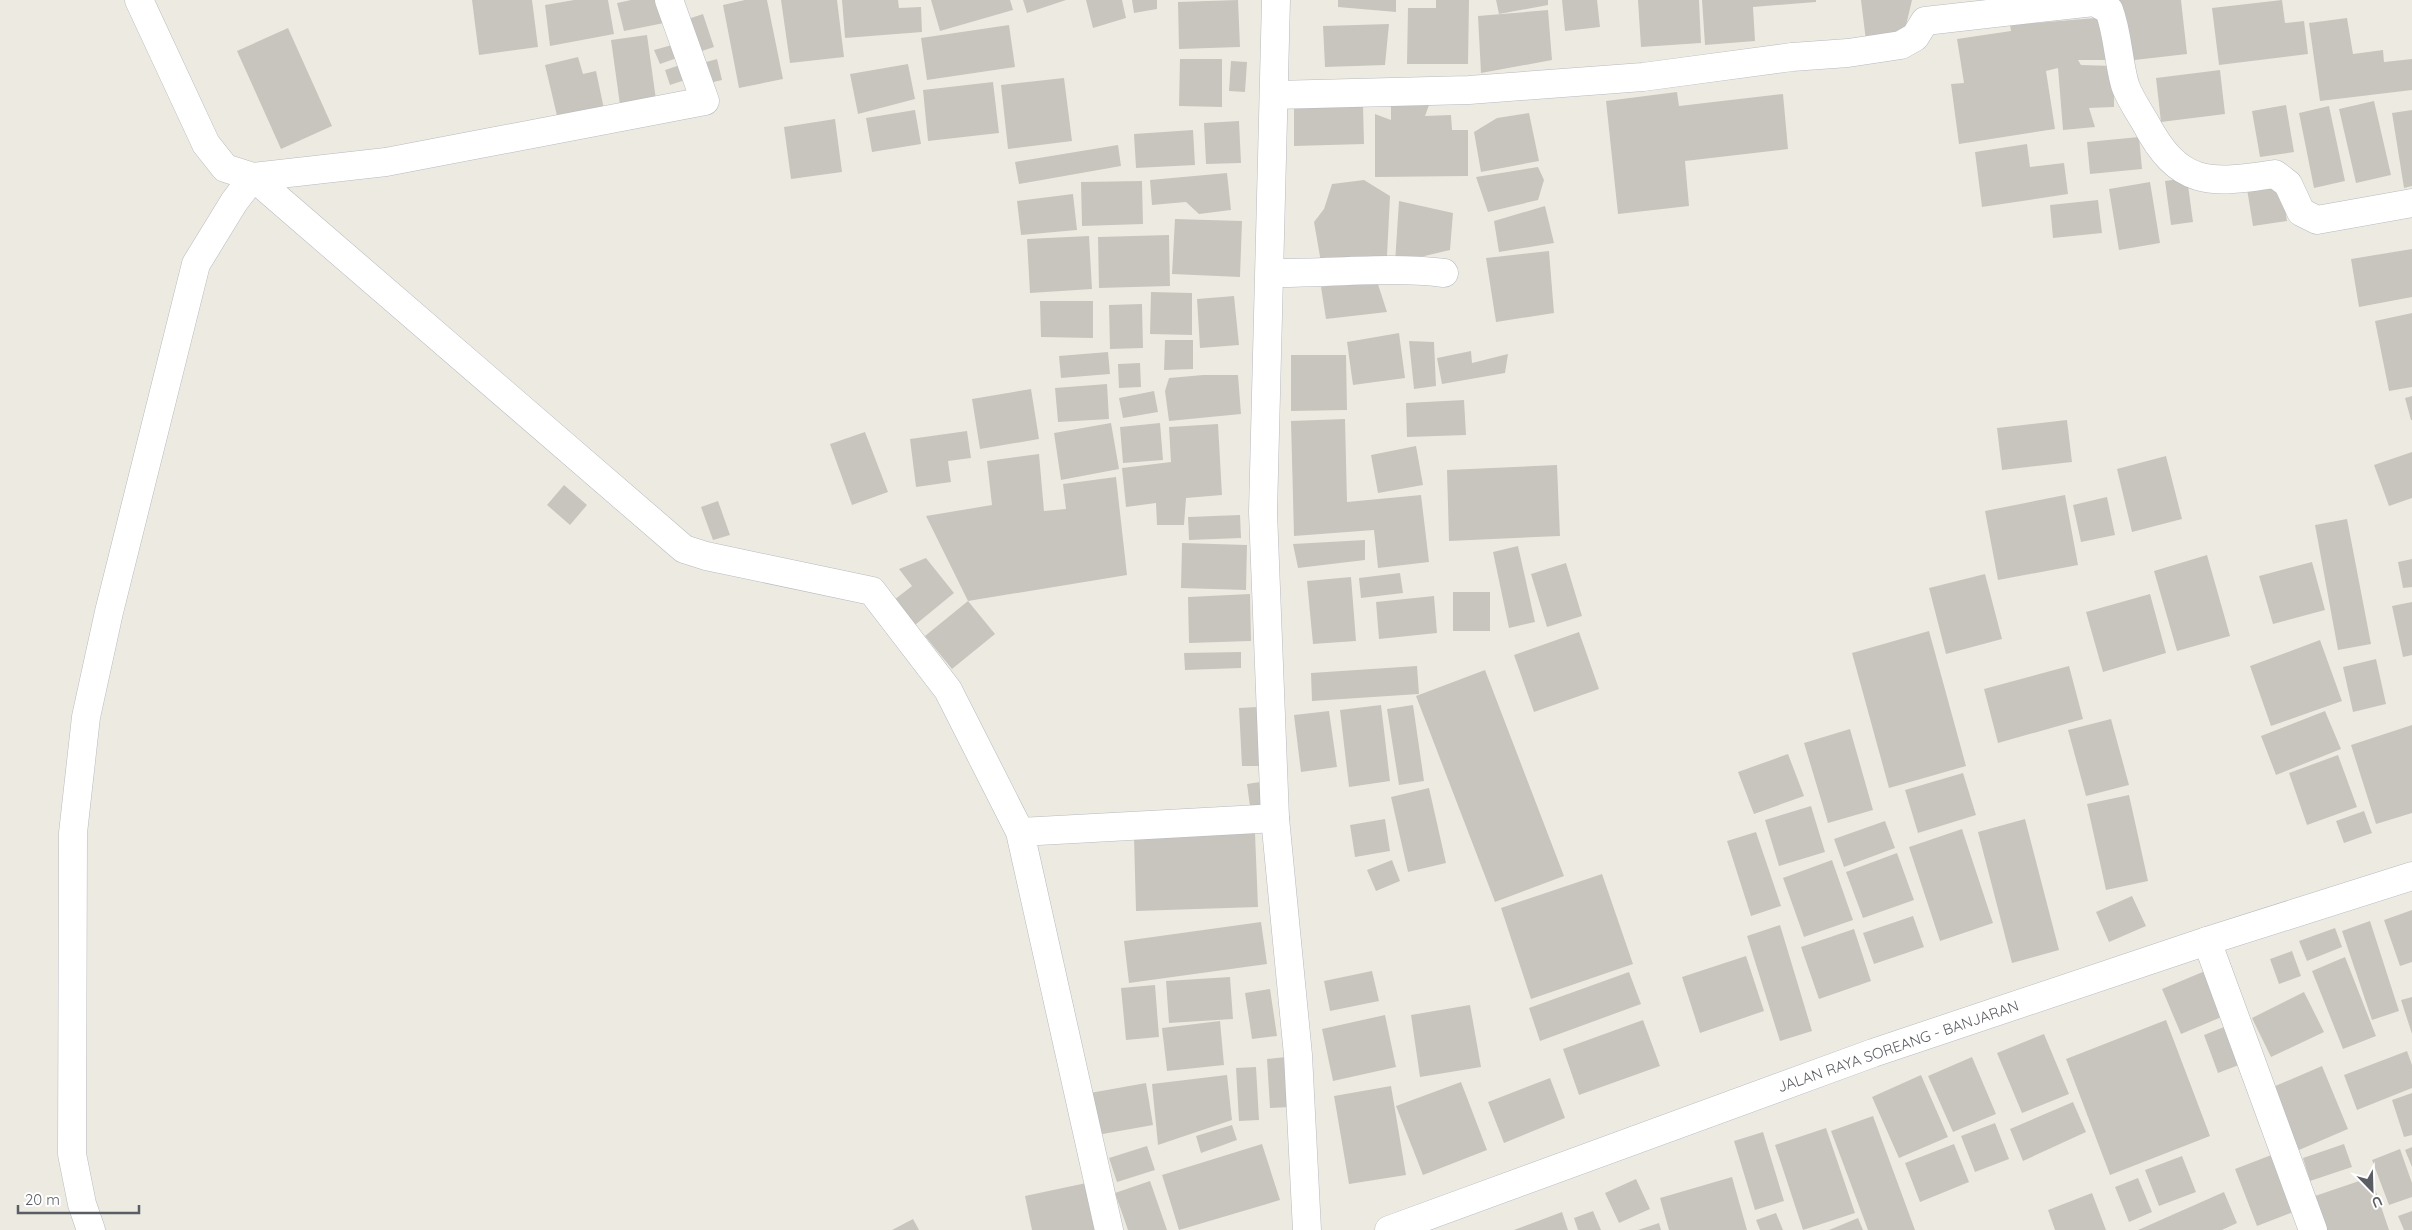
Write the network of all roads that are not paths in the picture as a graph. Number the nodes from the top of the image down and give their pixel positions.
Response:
1 (140, 0) edge
2 (669, 0) edge
3 (1276, 0) edge
4 (1924, 11) edge
5 (1275, 95) junction
6 (253, 177) junction
7 (2412, 203) edge
8 (1270, 273) junction
9 (1444, 273) dead end
10 (1275, 818) junction
11 (1020, 832) junction
12 (2412, 876) edge
13 (2207, 941) junction
14 (91, 1230) edge
15 (1109, 1230) edge
16 (1307, 1230) edge
17 (1389, 1230) edge
18 (2313, 1230) edge

1 - 6 street
2 - 6 street
3 - 5 street
4 - 5 street
4 - 7 street
5 - 8 street
6 - 11 street
6 - 14 street
8 - 9 street
8 - 10 street
10 - 11 street
10 - 16 street
11 - 15 street
12 - 13 street, JALAN RAYA SOREANG - BANJARAN
13 - 17 street, JALAN RAYA SOREANG - BANJARAN
13 - 18 street

